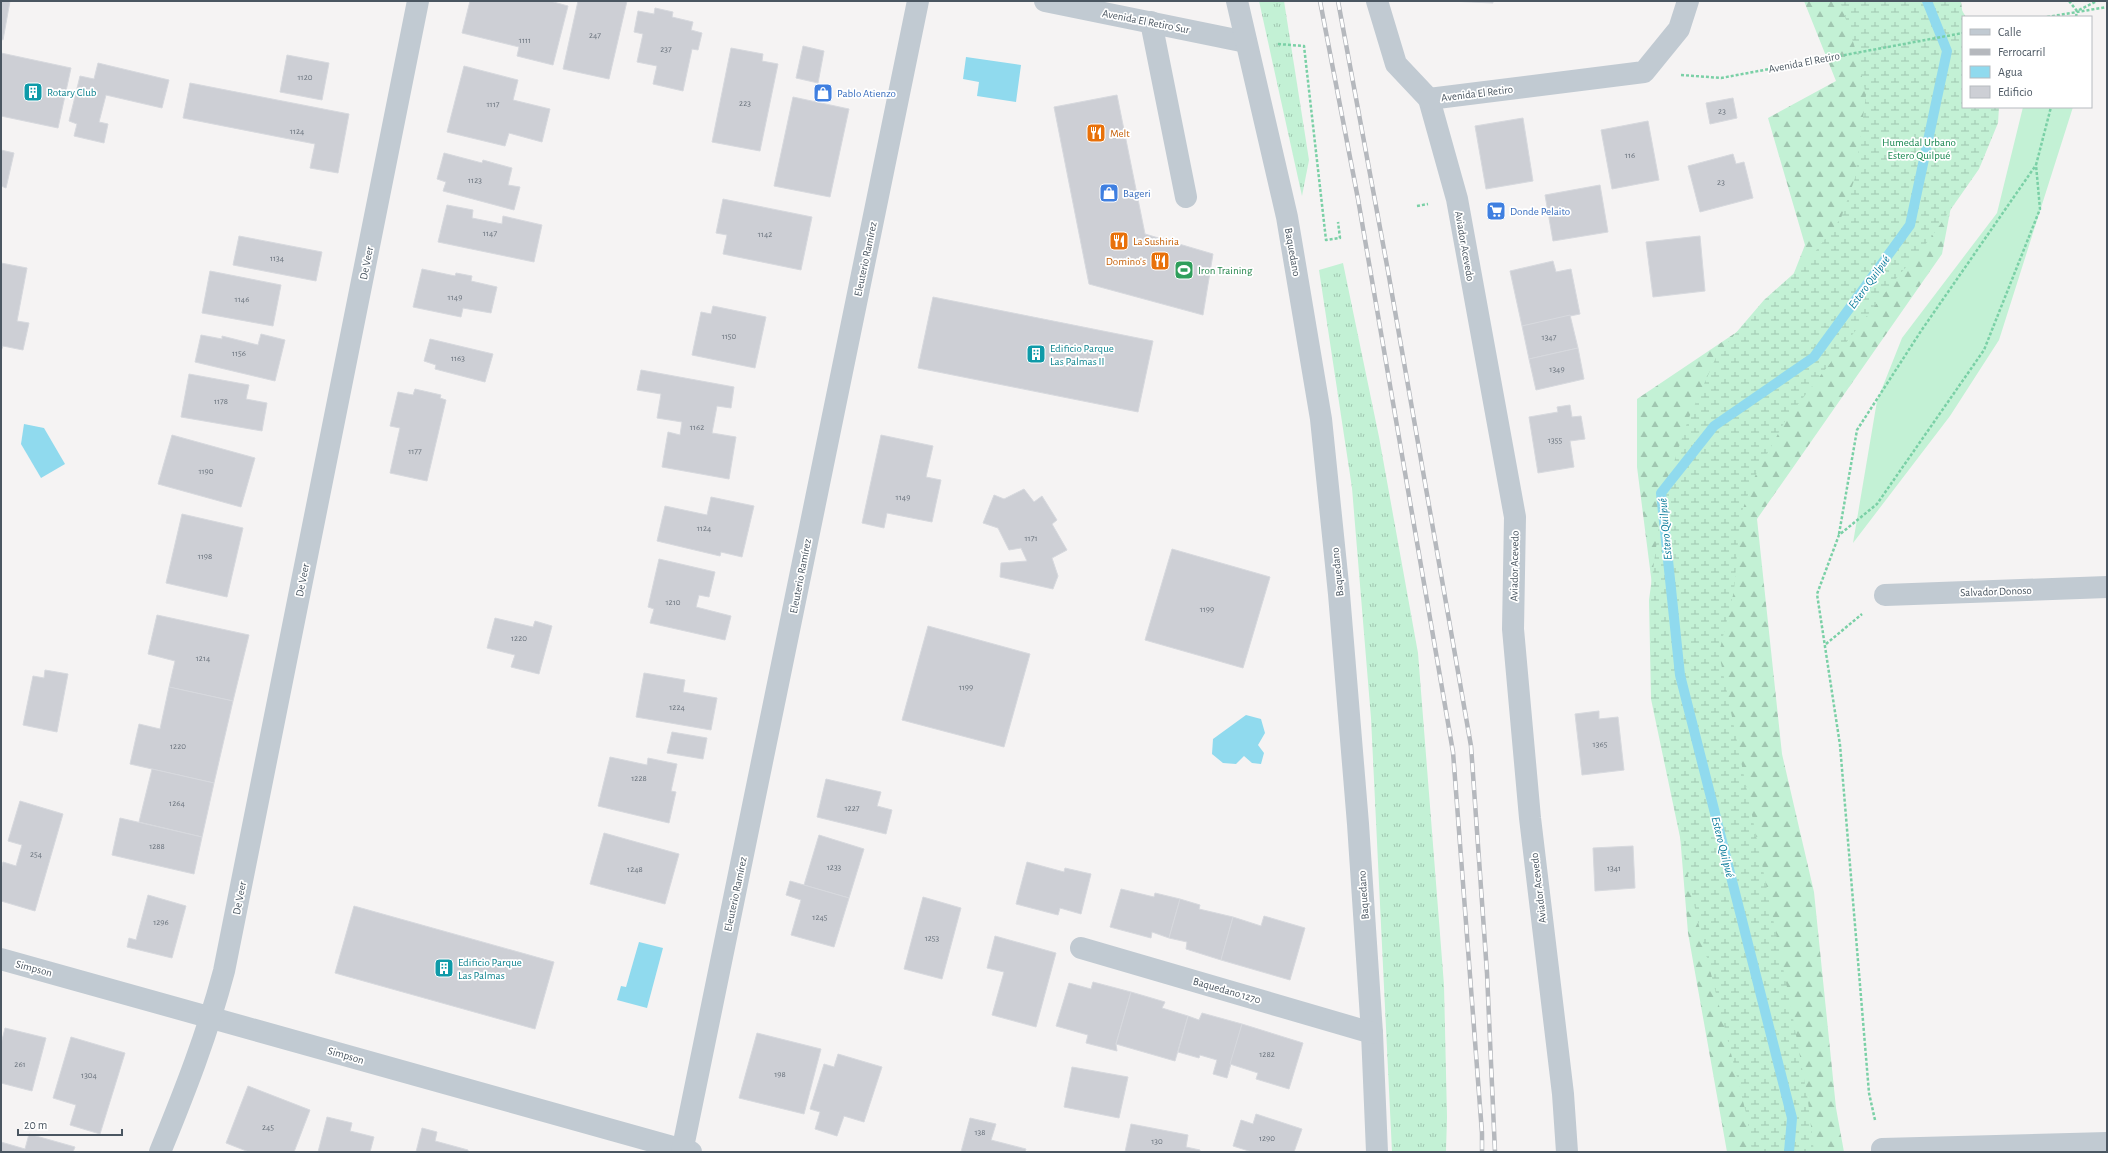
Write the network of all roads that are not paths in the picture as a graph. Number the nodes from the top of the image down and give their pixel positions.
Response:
1 (418, 1) edge
2 (918, 1) edge
3 (1045, 1) edge
4 (1237, 1) edge
5 (1377, 1) edge
6 (1688, 1) edge
7 (1151, 22) junction
8 (1246, 42) junction
9 (1429, 99) junction
10 (1186, 197) dead end
11 (2107, 587) edge
12 (1885, 595) road end
13 (1081, 948) dead end
14 (1, 959) edge
15 (212, 1017) junction
16 (1372, 1033) junction
17 (2107, 1143) edge
18 (685, 1151) edge
19 (1882, 1151) edge
20 (160, 1152) edge
21 (1377, 1152) edge
22 (1567, 1152) edge

1 - 15 street, De Veer
2 - 18 street, Eleuterio Ramírez
3 - 7 street, Avenida El Retiro Sur
4 - 8 street, Baquedano
5 - 9 street, Aviador Acevedo
6 - 9 street, Avenida El Retiro
7 - 8 street, Avenida El Retiro Sur
7 - 10 street
8 - 16 street, Baquedano
9 - 22 street, Aviador Acevedo
11 - 12 street, Salvador Donoso
13 - 16 street, Baquedano 1270
14 - 15 street, Simpson
15 - 18 street, Simpson
15 - 20 street, De Veer
16 - 21 street, Baquedano
17 - 19 street

